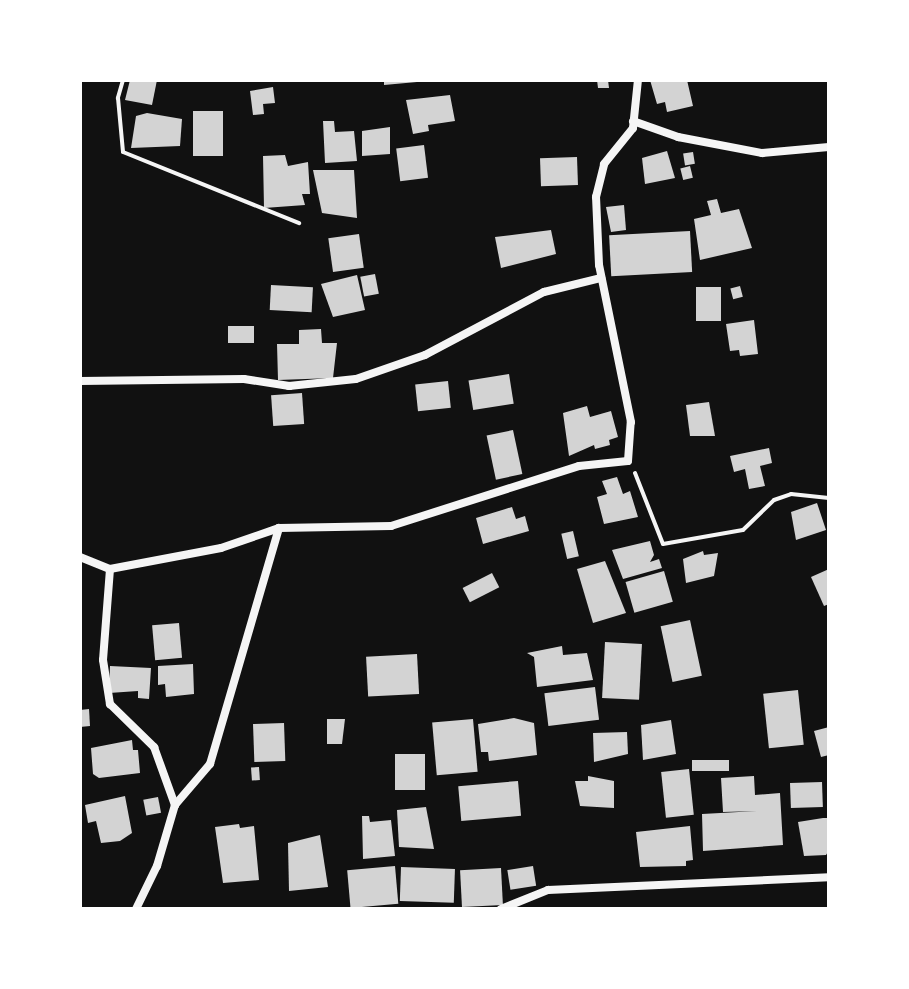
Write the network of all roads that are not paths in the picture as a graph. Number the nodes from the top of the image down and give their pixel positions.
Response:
1 (638, 80) edge
2 (633, 121) junction
3 (829, 147) edge
4 (601, 278) junction
5 (80, 381) edge
6 (279, 528) junction
7 (80, 557) edge
8 (110, 569) junction
9 (175, 805) junction
10 (829, 877) edge
11 (136, 909) edge
12 (501, 909) edge

1 - 2 street
2 - 3 street
2 - 4 street
4 - 5 street
4 - 6 street
6 - 8 street
6 - 9 street
7 - 8 street
8 - 9 street
9 - 11 street
10 - 12 street

